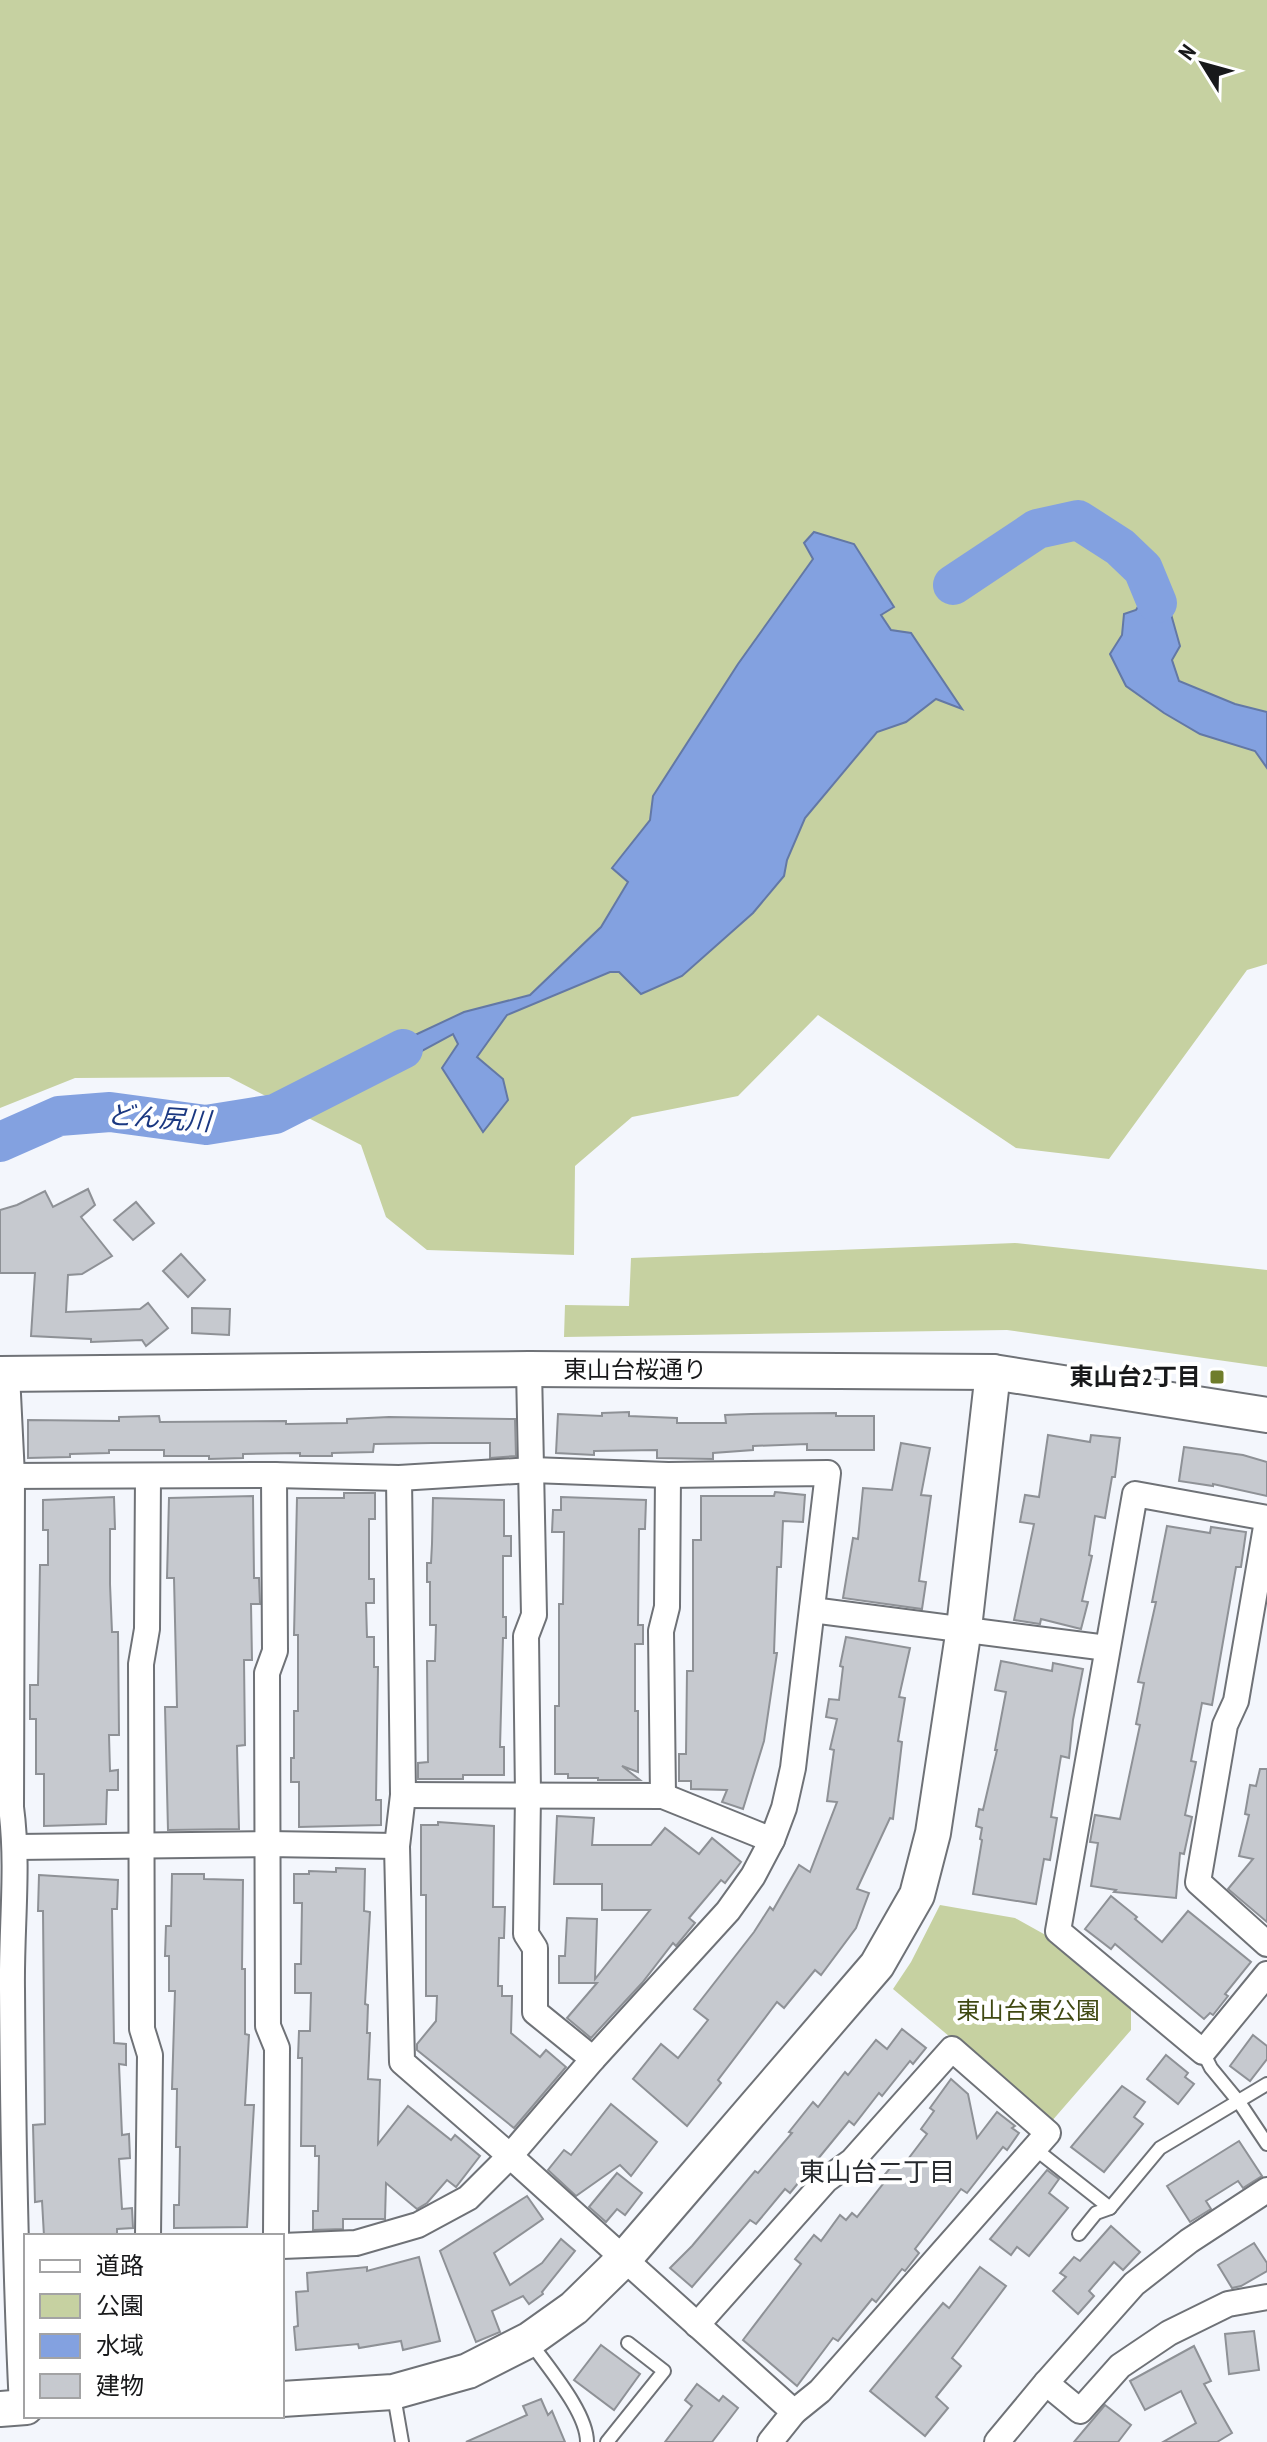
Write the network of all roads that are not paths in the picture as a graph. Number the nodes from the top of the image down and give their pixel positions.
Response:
1 (529, 1369) junction
2 (993, 1372) junction
3 (3, 1374) edge
4 (1267, 1415) edge
5 (532, 1470) junction
6 (274, 1475) junction
7 (668, 1475) junction
8 (6, 1476) edge
9 (148, 1476) junction
10 (399, 1478) junction
11 (1267, 1520) edge
12 (812, 1610) junction
13 (964, 1628) junction
14 (1107, 1648) junction
15 (403, 1795) junction
16 (528, 1795) junction
17 (663, 1796) junction
18 (6, 1807) edge
19 (772, 1840) junction
20 (267, 1844) junction
21 (143, 1846) junction
22 (397, 1846) junction
23 (16, 1847) junction
24 (6, 1932) edge
25 (1267, 1944) edge
26 (1267, 1974) edge
27 (1203, 2052) junction
28 (593, 2059) junction
29 (1267, 2084) edge
30 (1239, 2102) junction
31 (1267, 2144) edge
32 (1034, 2148) junction
33 (510, 2156) junction
34 (1267, 2190) edge
35 (1110, 2208) junction
36 (148, 2234) edge
37 (276, 2234) edge
38 (1079, 2234) dead end
39 (284, 2246) edge
40 (14, 2254) edge
41 (624, 2259) junction
42 (1267, 2297) edge
43 (9, 2321) edge
44 (697, 2325) junction
45 (529, 2340) junction
46 (628, 2343) dead end
47 (1046, 2383) junction
48 (393, 2392) junction
49 (284, 2399) edge
50 (16, 2408) edge
51 (794, 2412) junction
52 (402, 2442) edge
53 (587, 2442) edge
54 (607, 2442) edge
55 (770, 2442) edge
56 (997, 2442) edge

1 - 2 street, 東山台桜通り
1 - 3 street, 東山台桜通り
1 - 5 street
2 - 4 street, 東山台桜通り
2 - 13 street
3 - 8 street
5 - 7 street
5 - 10 street
5 - 16 street
6 - 9 street
6 - 10 street
6 - 20 street
7 - 12 street
7 - 17 street
8 - 9 street
8 - 18 street
9 - 21 street
10 - 15 street
11 - 14 street
11 - 25 street
12 - 13 street
12 - 19 street
13 - 14 street
13 - 41 street
14 - 27 street
15 - 16 street
15 - 22 street
16 - 17 street
16 - 28 street
17 - 19 street
18 - 23 street
19 - 28 street
20 - 21 street
20 - 22 street
20 - 37 street
21 - 23 street
21 - 36 street
22 - 33 street
23 - 24 street
24 - 40 street
26 - 27 street
27 - 30 lane
28 - 33 street
29 - 30 lane
30 - 31 lane
30 - 35 lane
32 - 35 lane
32 - 44 street
32 - 51 street
33 - 39 street
33 - 41 street
34 - 47 street
35 - 38 lane
40 - 43 street
41 - 44 street
41 - 45 street
42 - 47 street
43 - 50 street
44 - 51 street
45 - 48 street
45 - 53 lane
46 - 54 lane
47 - 56 street
48 - 49 street
48 - 52 lane
51 - 55 street

